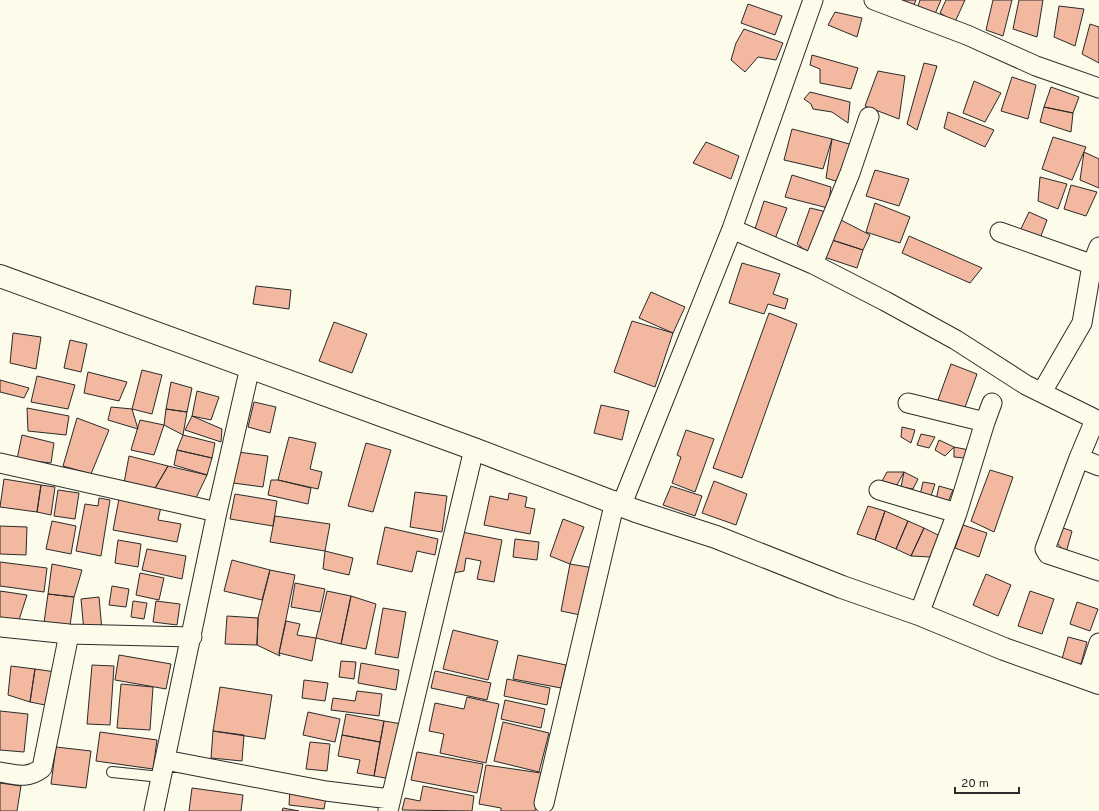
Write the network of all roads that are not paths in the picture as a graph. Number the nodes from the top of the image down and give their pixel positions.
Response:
1 (814, 0) edge
2 (874, 0) edge
3 (1099, 88) edge
4 (869, 117) dead end
5 (732, 228) junction
6 (1000, 232) dead end
7 (1099, 247) edge
8 (813, 264) junction
9 (1095, 266) edge
10 (0, 276) edge
11 (250, 367) junction
12 (1042, 392) junction
13 (908, 403) dead end
14 (992, 403) dead end
15 (1097, 420) edge
16 (984, 422) junction
17 (474, 449) junction
18 (1079, 458) junction
19 (0, 463) edge
20 (1099, 466) edge
21 (879, 490) dead end
22 (619, 503) junction
23 (217, 512) junction
24 (957, 514) junction
25 (1099, 571) edge
26 (919, 614) junction
27 (0, 627) edge
28 (69, 634) junction
29 (192, 637) junction
30 (1099, 643) edge
31 (1093, 681) edge
32 (163, 768) junction
33 (0, 772) edge
34 (112, 772) dead end
35 (544, 803) dead end
36 (389, 805) edge
37 (154, 811) edge

1 - 5 street
2 - 3 street
4 - 8 street
5 - 8 street
5 - 22 street
6 - 9 street
7 - 9 street
8 - 12 street
9 - 12 street
10 - 11 main road
11 - 17 main road
11 - 23 street
12 - 15 street
13 - 16 street
14 - 16 street
15 - 18 street
16 - 24 street
17 - 22 main road
17 - 36 street
18 - 20 street
18 - 25 street
19 - 23 street
21 - 24 street
22 - 26 main road
22 - 35 street
23 - 29 street
24 - 26 street
26 - 31 main road
27 - 28 street
28 - 29 street
28 - 33 street
29 - 32 street
30 - 31 street
32 - 34 lane
32 - 36 street
32 - 37 street

